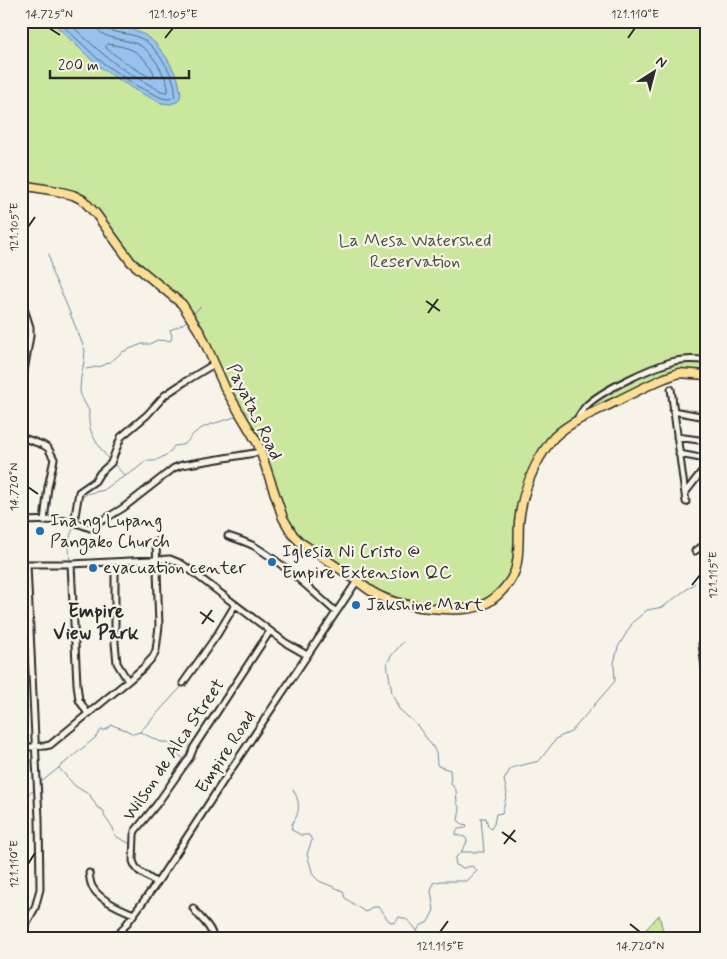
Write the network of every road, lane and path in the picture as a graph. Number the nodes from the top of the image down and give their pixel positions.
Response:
1 (21, 185) edge
2 (21, 299) edge
3 (706, 361) edge
4 (214, 364) junction
5 (706, 375) edge
6 (21, 389) edge
7 (671, 389) dead end
8 (674, 411) junction
9 (706, 417) edge
10 (574, 422) junction
11 (21, 437) edge
12 (677, 437) junction
13 (706, 441) edge
14 (261, 452) junction
15 (679, 454) junction
16 (706, 459) edge
17 (706, 466) edge
18 (685, 493) junction
19 (686, 502) dead end
20 (44, 521) junction
21 (21, 522) edge
22 (74, 522) junction
23 (228, 536) dead end
24 (156, 542) dead end
25 (706, 544) edge
26 (695, 551) dead end
27 (157, 560) junction
28 (115, 562) junction
29 (24, 564) edge
30 (71, 564) junction
31 (358, 581) junction
32 (236, 605) junction
33 (336, 612) junction
34 (270, 631) junction
35 (706, 638) edge
36 (307, 655) junction
37 (706, 675) edge
38 (128, 681) junction
39 (183, 683) dead end
40 (87, 714) junction
41 (35, 746) junction
42 (21, 747) edge
43 (706, 834) edge
44 (706, 840) edge
45 (89, 873) dead end
46 (157, 883) junction
47 (193, 908) dead end
48 (134, 914) junction
49 (21, 933) edge
50 (116, 938) edge
51 (213, 938) edge

1 - 4 main road, Payatas Road
2 - 6 street
3 - 10 street
4 - 14 main road, Payatas Road
4 - 22 street
5 - 10 main road, Payatas Road
7 - 8 street
8 - 9 street
8 - 12 street
10 - 31 main road, Payatas Road
11 - 20 street
12 - 13 street
12 - 15 street
14 - 22 street
14 - 31 main road, Payatas Road
15 - 16 street
15 - 18 street
17 - 18 street
18 - 19 street
20 - 21 street
20 - 22 street
23 - 33 street
24 - 27 street
25 - 26 street
27 - 28 street
27 - 32 street
27 - 38 street
28 - 30 street
28 - 38 street
29 - 30 street
29 - 41 street
30 - 40 street
31 - 33 street, Empire Road
32 - 34 street
32 - 39 street
33 - 36 street, Empire Road
34 - 36 street
34 - 46 street, Wilson de Alca Street
35 - 37 street
36 - 46 street, Empire Road
38 - 40 street
40 - 41 street
41 - 42 street
41 - 49 street
43 - 44 street
45 - 48 street
46 - 48 street, Empire Road
47 - 51 street
48 - 50 street, Empire Road

